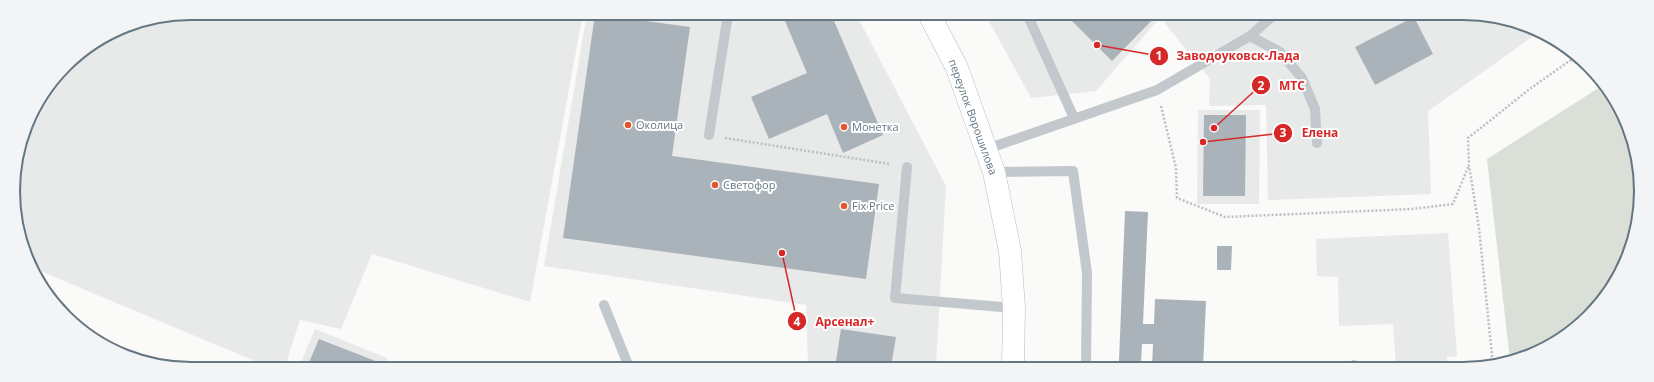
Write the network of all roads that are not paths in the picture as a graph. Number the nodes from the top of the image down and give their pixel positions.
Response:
1 (727, 20) edge
2 (932, 20) edge
3 (1030, 20) edge
4 (1268, 20) edge
5 (1250, 36) junction
6 (1074, 118) junction
7 (709, 135) road end
8 (1317, 143) dead end
9 (987, 148) junction
10 (907, 167) road end
11 (994, 172) junction
12 (604, 305) dead end
13 (1014, 308) junction
14 (627, 362) edge
15 (1013, 362) edge
16 (1086, 362) edge

1 - 7 lane
2 - 9 main road, переулок Ворошилова
3 - 6 lane
4 - 5 lane
5 - 6 lane
5 - 8 lane
6 - 9 lane
9 - 11 main road, переулок Ворошилова
10 - 13 lane
11 - 13 main road, переулок Ворошилова
11 - 16 lane
12 - 14 lane
13 - 15 main road, переулок Ворошилова

